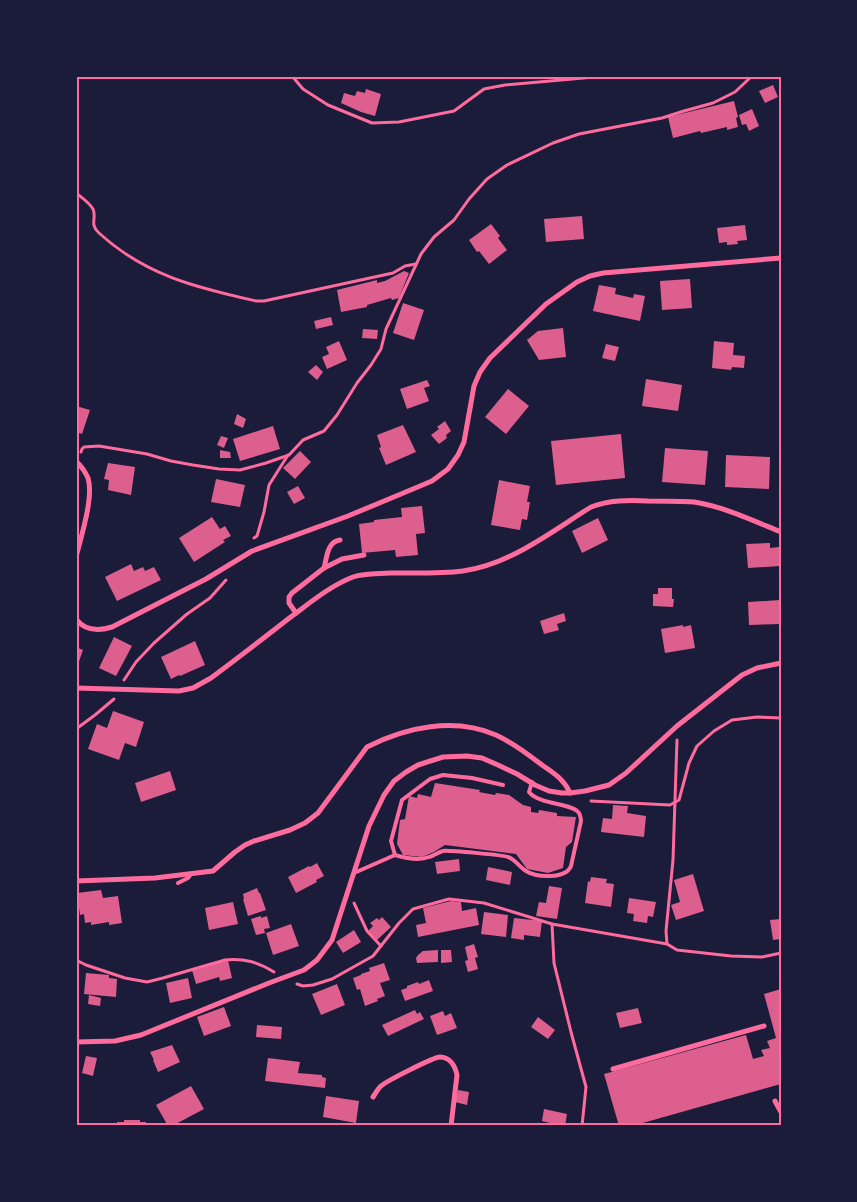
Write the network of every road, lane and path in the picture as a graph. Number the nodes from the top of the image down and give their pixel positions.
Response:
1 (292, 76) edge
2 (606, 76) edge
3 (752, 76) edge
4 (76, 193) edge
5 (781, 258) edge
6 (416, 264) junction
7 (82, 454) dead end
8 (76, 462) edge
9 (781, 532) edge
10 (340, 540) dead end
11 (364, 555) dead end
12 (76, 557) edge
13 (324, 568) junction
14 (296, 613) junction
15 (76, 619) edge
16 (781, 663) edge
17 (76, 688) edge
18 (116, 697) dead end
19 (781, 718) edge
20 (677, 726) junction
21 (76, 729) edge
22 (532, 782) junction
23 (503, 785) dead end
24 (570, 793) junction
25 (584, 800) dead end
26 (674, 803) junction
27 (395, 855) junction
28 (354, 873) junction
29 (191, 874) junction
30 (76, 881) edge
31 (178, 883) dead end
32 (348, 891) junction
33 (552, 924) junction
34 (667, 944) junction
35 (381, 946) junction
36 (781, 953) edge
37 (76, 960) edge
38 (275, 972) dead end
39 (296, 984) dead end
40 (764, 1026) dead end
41 (76, 1042) edge
42 (613, 1070) dead end
43 (373, 1097) dead end
44 (775, 1101) dead end
45 (781, 1112) edge
46 (451, 1126) edge
47 (582, 1126) edge

1 - 2 path
3 - 6 path
4 - 6 path
5 - 15 street
6 - 7 path
8 - 12 street
9 - 14 street
10 - 13 street
11 - 13 street
13 - 14 street
14 - 17 street
16 - 20 street
18 - 21 path
19 - 26 path
20 - 24 street
20 - 26 path
22 - 24 street
22 - 27 lane
22 - 28 street
23 - 27 lane
24 - 29 street
25 - 26 path
26 - 34 path
27 - 28 lane
28 - 32 street
29 - 30 street
29 - 31 lane
32 - 35 path
32 - 41 street
33 - 34 path
33 - 35 path
33 - 47 path
34 - 36 path
35 - 39 path
37 - 38 path
40 - 42 street
43 - 46 street
44 - 45 street

